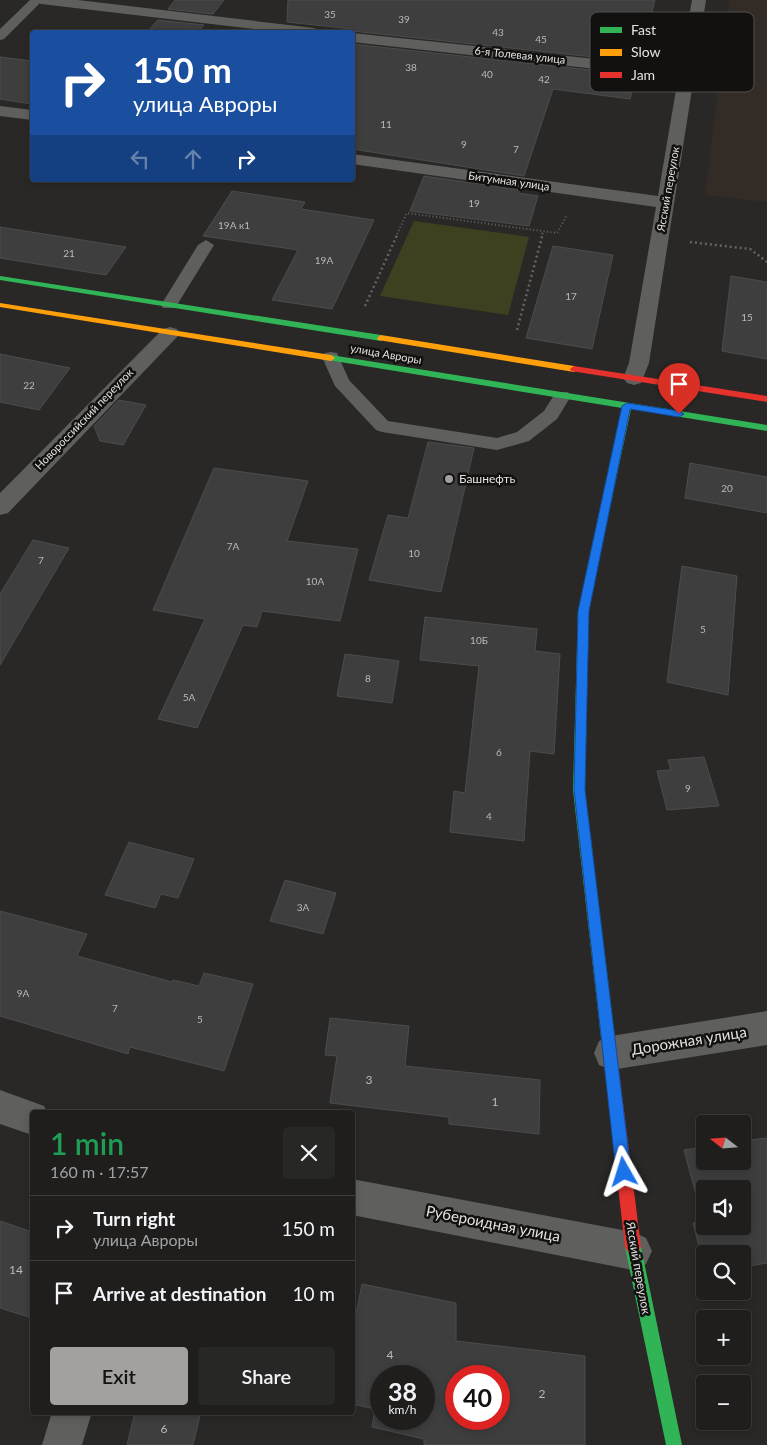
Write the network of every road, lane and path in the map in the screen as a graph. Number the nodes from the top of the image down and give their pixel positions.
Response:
1 (37, 0) edge
2 (41, 0) edge
3 (297, 30) edge
4 (0, 36) edge
5 (355, 37) edge
6 (590, 63) edge
7 (685, 92) edge
8 (0, 111) edge
9 (30, 115) edge
10 (355, 160) edge
11 (666, 203) junction
12 (576, 216) dead end
13 (542, 232) junction
14 (659, 238) junction
15 (206, 245) dead end
16 (767, 262) edge
17 (0, 278) edge
18 (0, 305) edge
19 (169, 305) junction
20 (363, 310) dead end
21 (170, 332) junction
22 (516, 334) dead end
23 (332, 357) junction
24 (634, 378) junction
25 (562, 396) junction
26 (767, 399) edge
27 (627, 406) junction
28 (767, 428) edge
29 (0, 507) edge
30 (767, 1028) edge
31 (610, 1053) junction
32 (0, 1108) edge
33 (30, 1117) edge
34 (355, 1198) edge
35 (632, 1251) junction
36 (71, 1415) edge
37 (62, 1445) edge
38 (674, 1445) edge

1 - 4 lane
2 - 3 street
5 - 6 street, 6-я Толевая улица
7 - 11 street, Ясский переулок
8 - 9 street
10 - 11 street, Битумная улица
11 - 14 street, Ясский переулок
12 - 13 path
13 - 20 path
13 - 22 path
14 - 16 path
14 - 24 street, Ясский переулок
15 - 19 lane
17 - 19 main road, улица Авроры
18 - 21 main road, улица Авроры
19 - 24 main road, улица Авроры
21 - 23 main road, улица Авроры
21 - 29 street, Новороссийский переулок
23 - 25 main road, улица Авроры
23 - 25 lane
24 - 26 main road, улица Авроры
25 - 27 main road, улица Авроры
27 - 28 main road, улица Авроры
27 - 31 main road, Ясский переулок
30 - 31 street, Дорожная улица
31 - 35 main road, Ясский переулок
32 - 33 street
34 - 35 street, Рубероидная улица
35 - 38 main road, Ясский переулок
36 - 37 street

